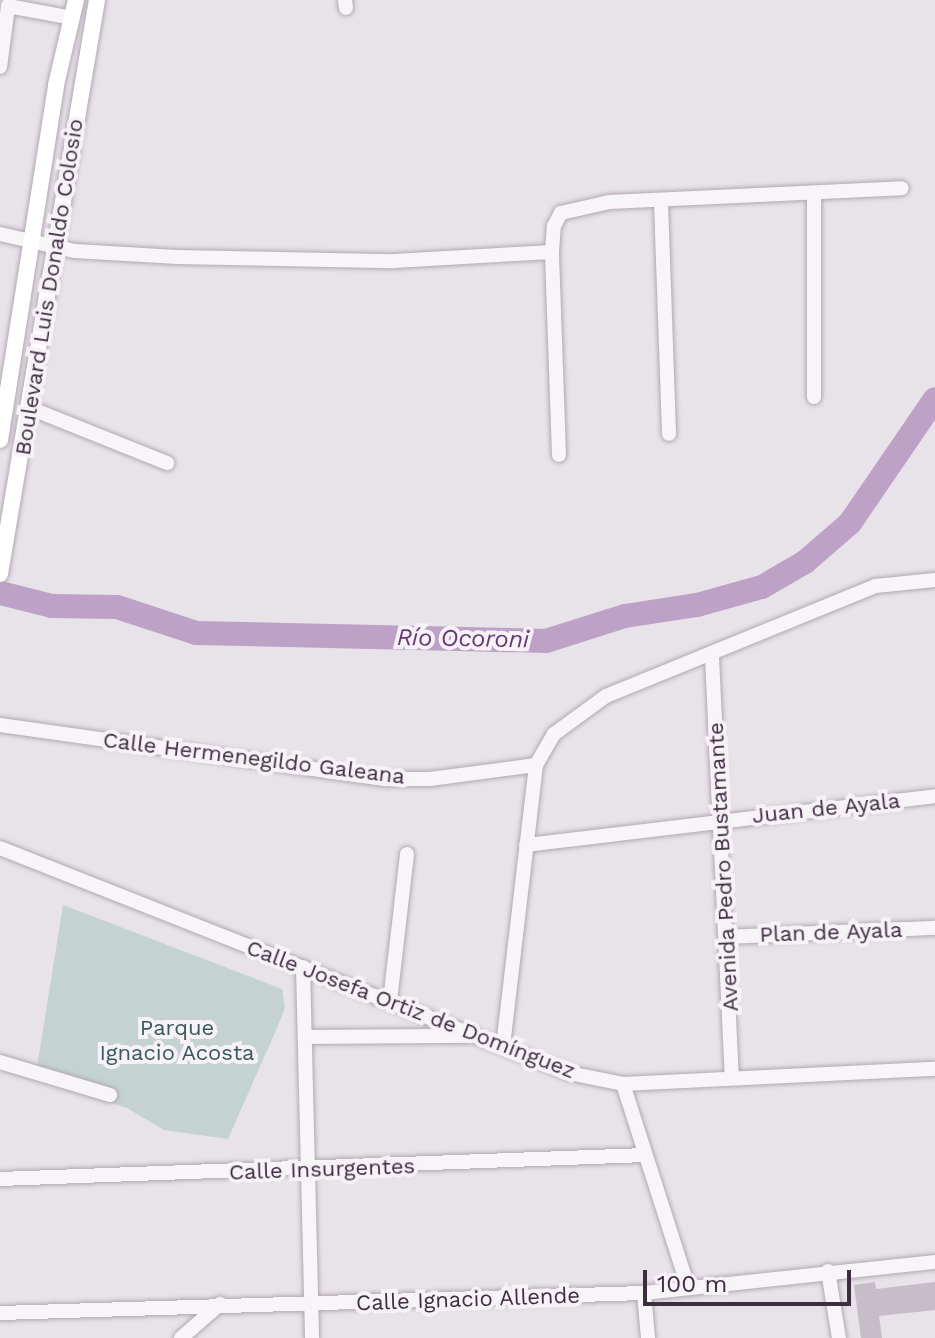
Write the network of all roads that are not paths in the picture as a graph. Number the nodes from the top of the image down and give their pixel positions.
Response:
1 (76, 0) edge
2 (97, 0) edge
3 (4, 5) edge
4 (72, 18) junction
5 (0, 67) edge
6 (902, 188) dead end
7 (814, 193) junction
8 (661, 203) junction
9 (0, 234) edge
10 (31, 241) junction
11 (54, 246) junction
12 (552, 252) junction
13 (6, 354) edge
14 (814, 397) dead end
15 (30, 408) junction
16 (669, 434) dead end
17 (0, 440) edge
18 (559, 455) dead end
19 (167, 463) dead end
20 (0, 574) edge
21 (935, 580) edge
22 (712, 657) junction
23 (0, 725) edge
24 (536, 765) junction
25 (935, 796) edge
26 (723, 819) junction
27 (526, 845) junction
28 (0, 848) edge
29 (407, 854) dead end
30 (935, 928) edge
31 (726, 937) junction
32 (303, 967) junction
33 (390, 1001) junction
34 (478, 1036) junction
35 (307, 1037) junction
36 (503, 1046) junction
37 (0, 1062) edge
38 (935, 1069) edge
39 (732, 1076) junction
40 (623, 1084) junction
41 (110, 1095) dead end
42 (645, 1155) junction
43 (310, 1170) junction
44 (0, 1179) edge
45 (935, 1262) edge
46 (828, 1271) junction
47 (688, 1287) junction
48 (644, 1293) junction
49 (220, 1304) junction
50 (312, 1304) junction
51 (0, 1313) edge
52 (181, 1338) edge
53 (312, 1338) edge
54 (648, 1338) edge
55 (839, 1338) edge

1 - 4 main road, Boulevard Luis Donaldo Colosio
2 - 11 main road, Boulevard Luis Donaldo Colosio
3 - 4 street
3 - 5 street
4 - 10 main road, Boulevard Luis Donaldo Colosio
6 - 7 street
7 - 8 street
7 - 14 street
8 - 12 street
8 - 16 street
9 - 10 street
10 - 11 street
10 - 13 main road, Boulevard Luis Donaldo Colosio
11 - 12 street
11 - 15 main road, Boulevard Luis Donaldo Colosio
12 - 18 street
13 - 17 main road, Boulevard Luis Donaldo Colosio
15 - 19 street
15 - 20 main road, Boulevard Luis Donaldo Colosio
21 - 22 street
22 - 24 street
22 - 26 street, Avenida Pedro Bustamante
23 - 24 street, Calle Hermenegildo Galeana
24 - 27 street
25 - 26 street, Juan de Ayala
26 - 27 street, Juan de Ayala
26 - 31 street, Avenida Pedro Bustamante
27 - 36 street
28 - 32 street, Calle Josefa Ortiz de Domínguez
29 - 33 street
30 - 31 street, Plan de Ayala
31 - 39 street, Avenida Pedro Bustamante
32 - 33 street, Calle Josefa Ortiz de Domínguez
32 - 35 street
33 - 34 street, Calle Josefa Ortiz de Domínguez
34 - 35 street
34 - 36 street, Calle Josefa Ortiz de Domínguez
35 - 43 street
36 - 40 street, Calle Josefa Ortiz de Domínguez
37 - 41 street
38 - 39 street, Calle Josefa Ortiz de Domínguez
39 - 40 street, Calle Josefa Ortiz de Domínguez
40 - 42 street
42 - 43 street, Calle Insurgentes
42 - 47 street
43 - 44 street, Calle Insurgentes
43 - 50 street
45 - 46 street, Calle Ignacio Allende
46 - 47 street, Calle Ignacio Allende
46 - 55 street
47 - 48 street, Calle Ignacio Allende
48 - 50 street, Calle Ignacio Allende
48 - 54 street
49 - 50 street, Calle Ignacio Allende
49 - 51 street, Calle Ignacio Allende
49 - 52 street
50 - 53 street

